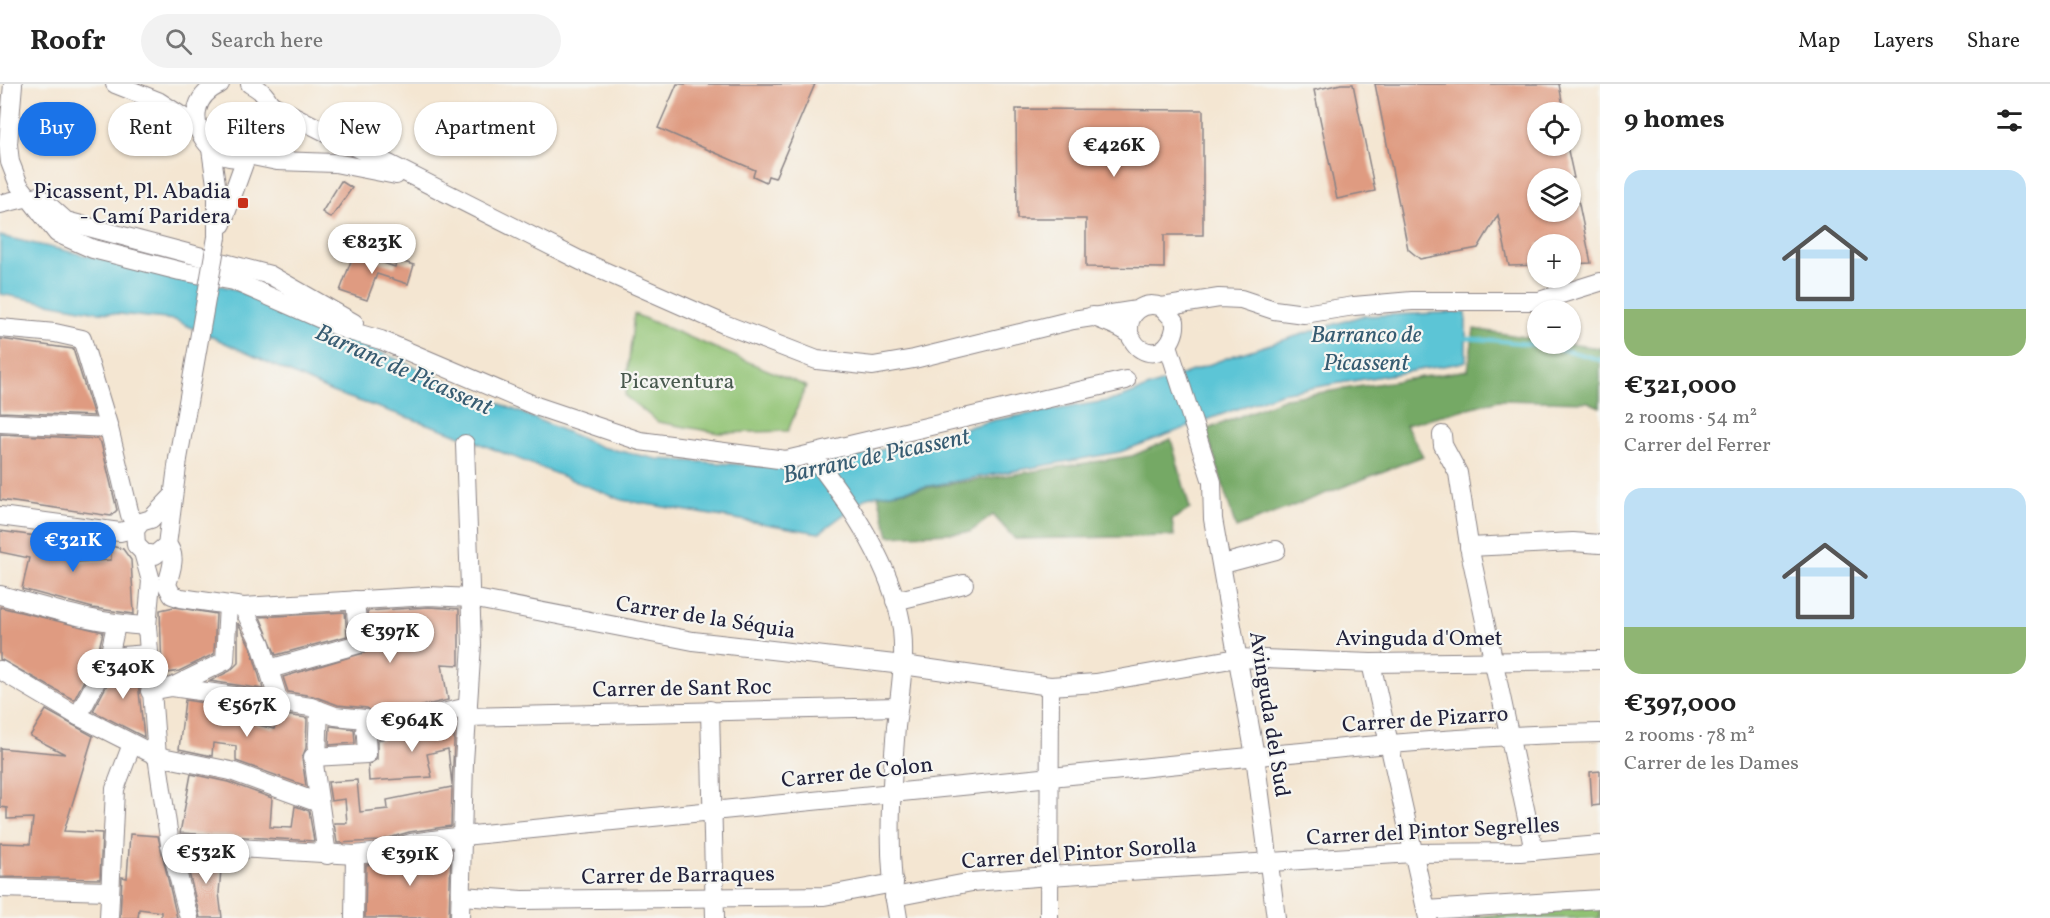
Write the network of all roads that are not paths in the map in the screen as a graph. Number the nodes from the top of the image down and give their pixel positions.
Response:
1 (14, 84) edge
2 (21, 84) edge
3 (115, 84) edge
4 (212, 85) edge
5 (261, 91) edge
6 (197, 126) junction
7 (205, 141) edge
8 (213, 156) edge
9 (248, 156) edge
10 (253, 156) edge
11 (277, 161) junction
12 (421, 181) junction
13 (232, 195) junction
14 (29, 198) junction
15 (0, 204) edge
16 (217, 237) junction
17 (1600, 282) edge
18 (1208, 301) junction
19 (1162, 306) junction
20 (1137, 310) junction
21 (1092, 316) junction
22 (1175, 326) junction
23 (0, 328) edge
24 (1128, 333) junction
25 (381, 340) junction
26 (1160, 348) junction
27 (1126, 380) dead end
28 (0, 423) edge
29 (109, 428) junction
30 (1442, 435) dead end
31 (465, 444) dead end
32 (811, 454) junction
33 (0, 516) edge
34 (146, 540) junction
35 (1600, 544) edge
36 (1469, 548) junction
37 (1276, 550) dead end
38 (1223, 564) junction
39 (964, 584) dead end
40 (0, 595) edge
41 (471, 598) junction
42 (355, 600) junction
43 (895, 601) junction
44 (235, 606) junction
45 (116, 625) junction
46 (147, 626) junction
47 (148, 654) junction
48 (109, 657) junction
49 (1237, 658) junction
50 (1600, 660) edge
51 (1493, 662) junction
52 (1371, 663) junction
53 (903, 665) junction
54 (269, 669) junction
55 (0, 670) edge
56 (1050, 686) junction
57 (172, 687) junction
58 (150, 691) junction
59 (279, 702) junction
60 (898, 707) junction
61 (319, 710) junction
62 (710, 710) junction
63 (468, 712) junction
64 (78, 716) junction
65 (365, 730) junction
66 (1600, 733) edge
67 (1509, 735) junction
68 (132, 744) junction
69 (1388, 744) junction
70 (157, 756) junction
71 (1255, 756) junction
72 (317, 757) junction
73 (1050, 777) junction
74 (891, 791) junction
75 (319, 803) junction
76 (712, 809) junction
77 (463, 836) junction
78 (170, 844) junction
79 (1600, 845) edge
80 (1534, 851) junction
81 (1413, 853) junction
82 (327, 855) junction
83 (355, 855) junction
84 (1269, 862) junction
85 (1048, 876) junction
86 (0, 888) edge
87 (894, 890) junction
88 (110, 891) junction
89 (461, 896) junction
90 (714, 896) junction
91 (1600, 899) edge
92 (1427, 914) edge
93 (108, 918) edge
94 (189, 918) edge
95 (354, 918) edge
96 (460, 918) edge
97 (715, 918) edge
98 (898, 918) edge
99 (1050, 918) edge
100 (1276, 918) edge

1 - 14 street
2 - 25 street
3 - 6 street
4 - 6 street
5 - 12 street
6 - 7 street
8 - 16 street
9 - 13 street
10 - 11 street
11 - 12 street
11 - 13 street
12 - 21 street
13 - 16 street
14 - 15 street
14 - 25 street
16 - 34 street, bridge
17 - 18 street
18 - 19 street
18 - 22 street
19 - 20 street
19 - 22 street
20 - 21 street
20 - 24 street
21 - 24 street
22 - 26 street
23 - 29 street
24 - 26 street
25 - 32 street
26 - 38 street, Avinguda del Sud
27 - 32 street
28 - 29 street
29 - 34 street
30 - 36 street
31 - 41 street
32 - 43 street
33 - 34 street
34 - 44 street, Carrer de la Séquia
34 - 46 street
35 - 36 street
36 - 51 street
37 - 38 street
38 - 49 street, Avinguda del Sud
39 - 43 street
40 - 45 street
41 - 42 street, Carrer de la Séquia
41 - 53 street, Carrer de la Séquia
41 - 63 street
42 - 44 street, Carrer de la Séquia
42 - 54 street
43 - 53 street
44 - 54 street
44 - 57 street
45 - 46 street
45 - 48 street
46 - 47 street
47 - 48 street
47 - 58 street
48 - 64 street
49 - 52 street, Avinguda d'Omet
49 - 56 street, Carrer de la Séquia
49 - 71 street, Avinguda del Sud
50 - 51 street, Avinguda d'Omet
51 - 52 street, Avinguda d'Omet
51 - 67 street
52 - 69 street
53 - 56 street, Carrer de la Séquia
53 - 60 street
54 - 59 street
55 - 64 street
56 - 73 street
57 - 58 street
57 - 59 street
58 - 70 street
59 - 61 street
60 - 62 street, Carrer de Sant Roc
60 - 74 street
61 - 65 street
61 - 72 street
62 - 63 street, Carrer de Sant Roc
62 - 76 street
63 - 65 street, Carrer de Sant Roc
63 - 77 street
64 - 68 street
65 - 72 street
66 - 67 street, Carrer de Pizarro
67 - 69 street, Carrer de Pizarro
67 - 80 street
68 - 70 street
68 - 88 street
69 - 71 street, Carrer de Pizarro
69 - 81 street
70 - 75 street
70 - 78 street
71 - 73 street, Carrer de Colon
71 - 84 street, Avinguda del Sud
72 - 75 street
73 - 74 street, Carrer de Colon
73 - 85 street
74 - 76 street, Carrer de Colon
74 - 87 street
75 - 82 street
76 - 77 street, Carrer de Colon
76 - 90 street
77 - 83 street, Carrer de Colon
77 - 89 street
78 - 82 street, Carrer de Colon
78 - 94 street
79 - 80 street, Carrer del Pintor Segrelles
80 - 81 street, Carrer del Pintor Segrelles
81 - 84 street, Carrer del Pintor Segrelles
81 - 92 street
82 - 83 street, Carrer de Colon
83 - 95 street
84 - 85 street, Carrer del Pintor Sorolla
84 - 100 street, Avinguda del Sud
85 - 87 street, Carrer del Pintor Sorolla
85 - 99 street
86 - 88 street
87 - 90 street, Carrer de Barraques
87 - 98 street
88 - 93 street
89 - 90 street, Carrer de Barraques
89 - 96 street
90 - 97 street
91 - 92 street

